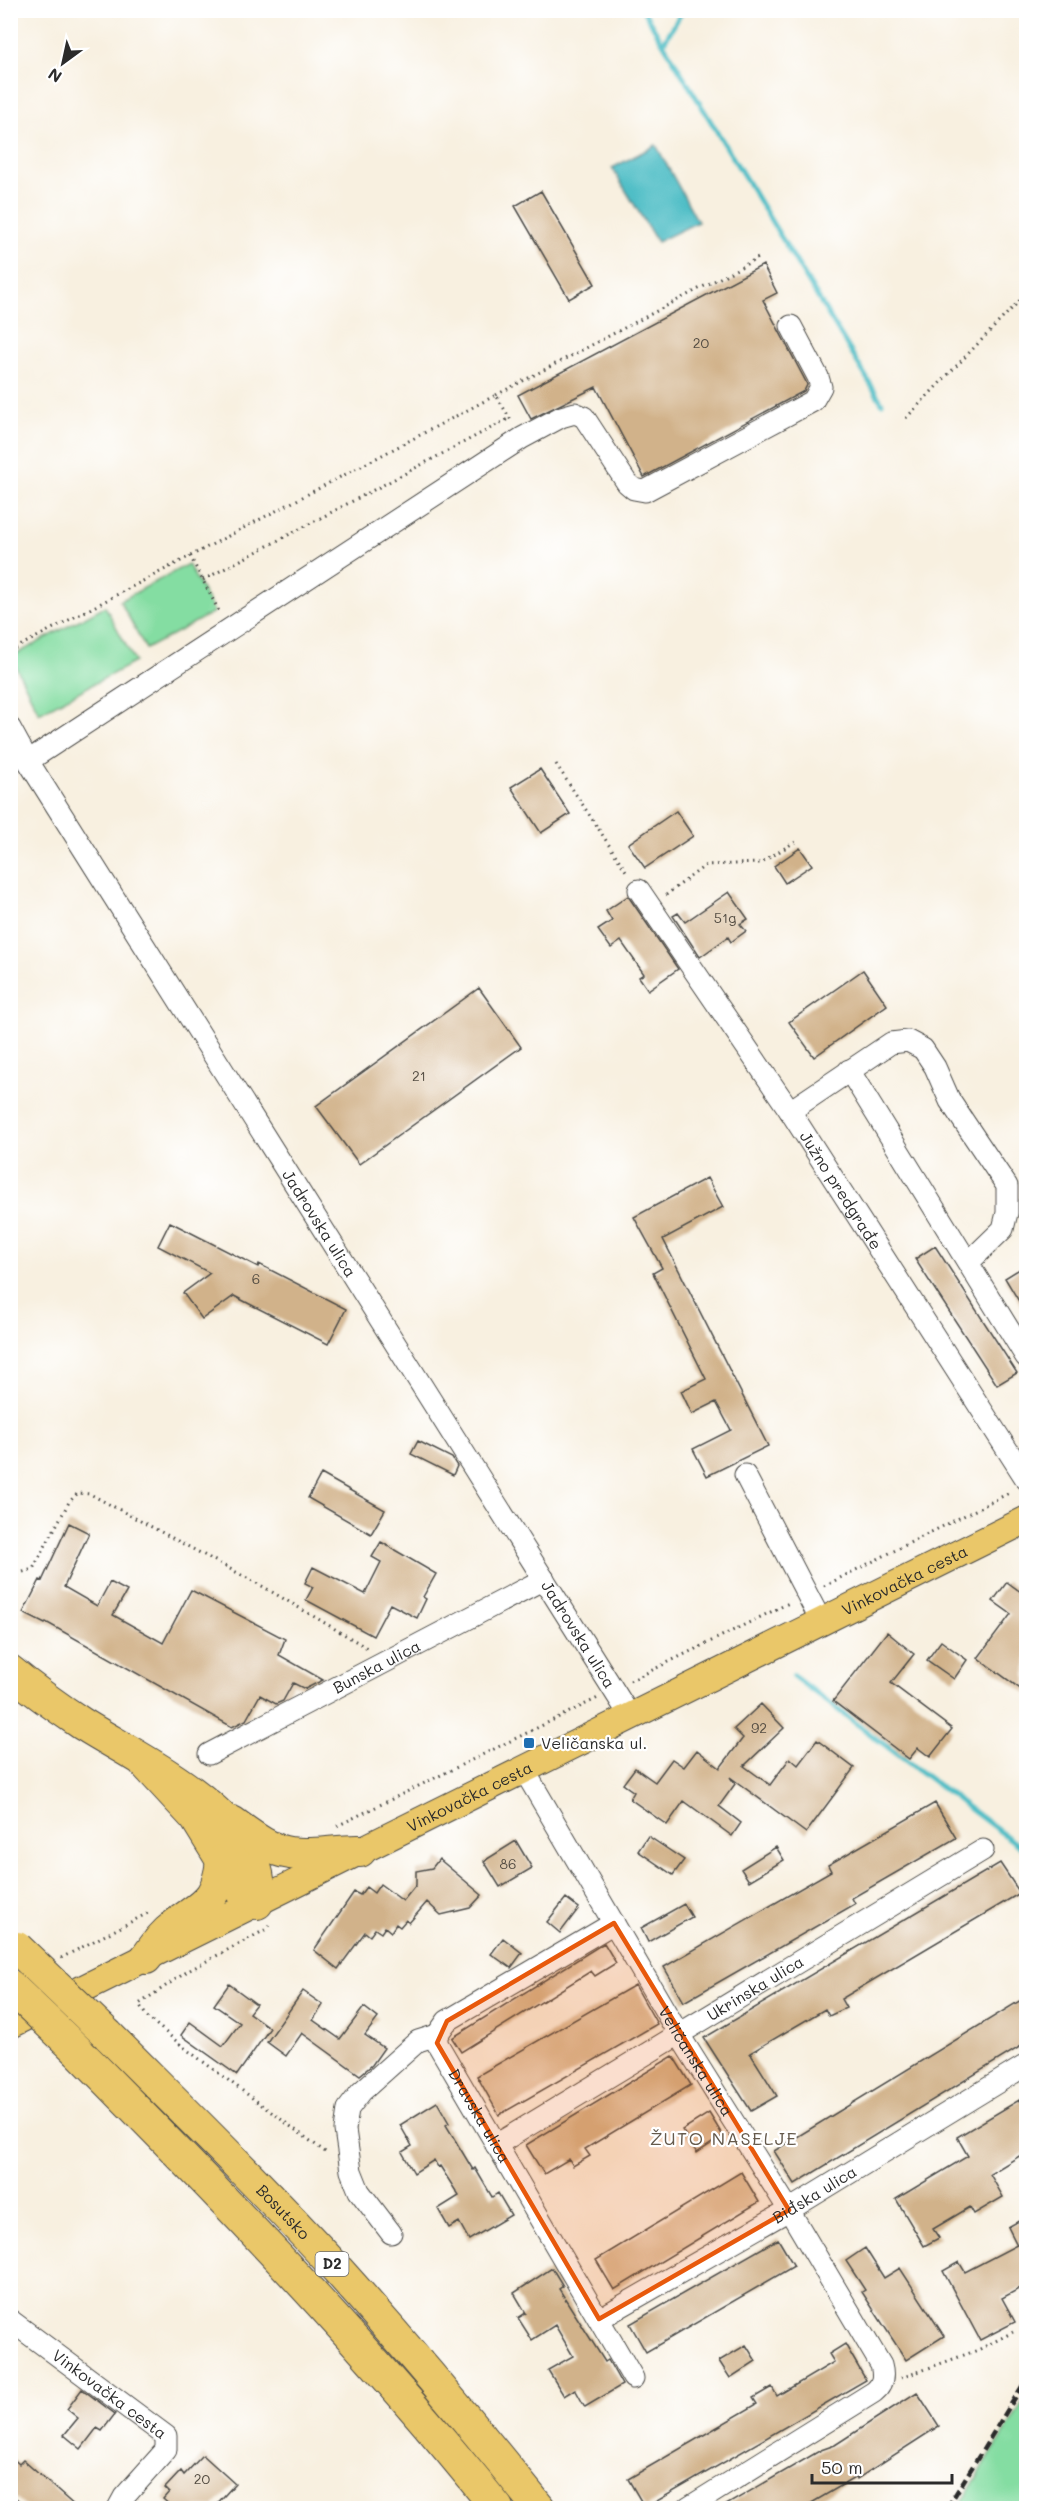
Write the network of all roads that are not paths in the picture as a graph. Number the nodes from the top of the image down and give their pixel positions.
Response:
1 (791, 326) dead end
2 (10, 728) edge
3 (28, 762) junction
4 (645, 898) road end
5 (849, 1070) junction
6 (790, 1112) junction
7 (969, 1262) junction
8 (1026, 1357) edge
9 (745, 1475) dead end
10 (1026, 1479) edge
11 (1026, 1520) edge
12 (544, 1579) junction
13 (822, 1623) junction
14 (10, 1671) edge
15 (630, 1716) junction
16 (209, 1754) dead end
17 (144, 1762) junction
18 (524, 1770) junction
19 (220, 1814) junction
20 (983, 1850) dead end
21 (360, 1851) junction
22 (222, 1861) junction
23 (264, 1912) junction
24 (614, 1923) junction
25 (14, 1945) edge
26 (146, 1958) junction
27 (10, 1986) edge
28 (10, 2025) edge
29 (678, 2033) junction
30 (437, 2035) junction
31 (1026, 2065) edge
32 (496, 2145) junction
33 (789, 2210) junction
34 (391, 2233) dead end
35 (599, 2319) junction
36 (10, 2320) edge
37 (633, 2378) dead end
38 (118, 2508) edge
39 (497, 2508) edge
40 (539, 2508) edge
41 (688, 2508) edge

1 - 3 street
2 - 3 street, Jadrovska ulica
3 - 12 street, Jadrovska ulica
4 - 6 street, Južno predgrađe
5 - 6 street
5 - 7 street
5 - 7 street
6 - 10 street, Južno predgrađe
7 - 8 street
9 - 13 street
11 - 13 main road, Vinkovačka cesta
12 - 15 street, Jadrovska ulica
12 - 16 street, Bunska ulica
13 - 15 main road, Vinkovačka cesta
14 - 17 highway
15 - 18 main road, Vinkovačka cesta
17 - 19 highway
17 - 22 highway
18 - 21 main road, Vinkovačka cesta
18 - 24 street, Veličanska ulica
19 - 21 highway
19 - 23 highway
20 - 29 street, Ukrinska ulica
21 - 23 main road, Vinkovačka cesta
22 - 23 highway
22 - 26 highway
23 - 26 main road, Vinkovačka cesta
24 - 29 street, Veličanska ulica
24 - 30 street
25 - 40 highway, Bosutsko / D2, bridge
26 - 28 main road, Vinkovačka cesta
27 - 39 highway, Bosutsko / D2, bridge
29 - 32 street, Ukrinska ulica
29 - 33 street, Veličanska ulica
30 - 32 street, Dravska ulica
30 - 34 street
31 - 33 street, Biđska ulica
32 - 35 street, Dravska ulica
33 - 35 street, Biđska ulica
33 - 41 street, Veličanska ulica
35 - 37 street, Dravska ulica
36 - 38 street, Vinkovačka cesta

